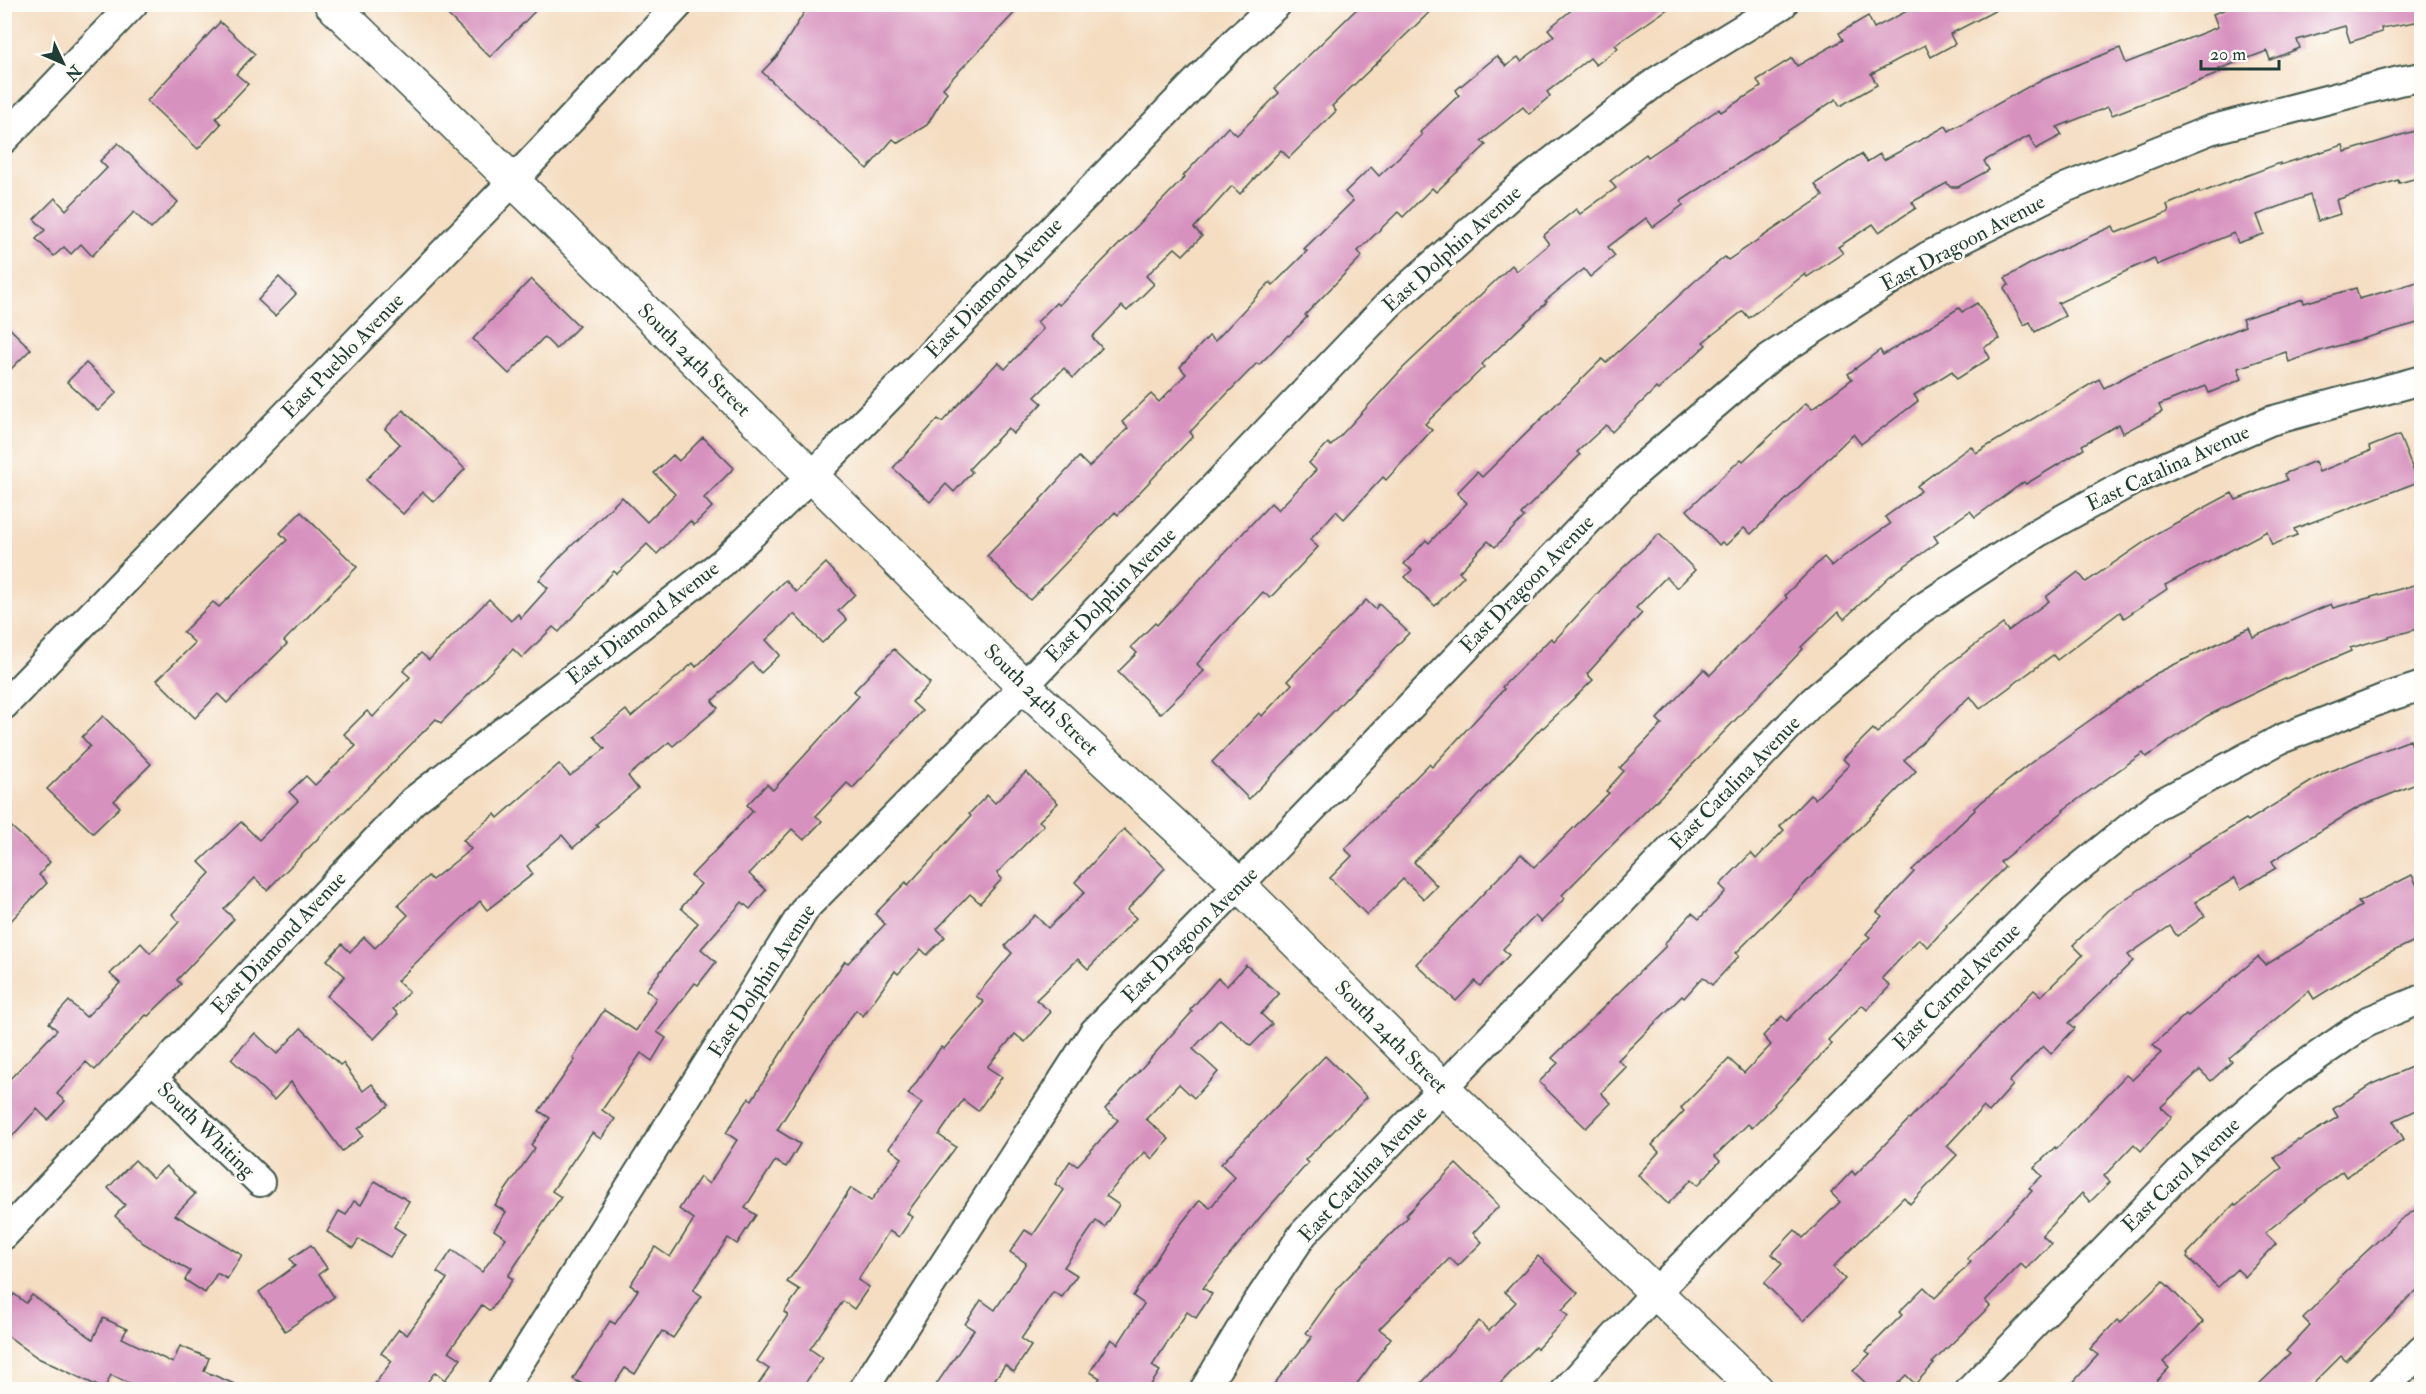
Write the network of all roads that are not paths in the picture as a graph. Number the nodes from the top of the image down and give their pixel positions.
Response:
1 (133, 4) edge
2 (332, 4) edge
3 (680, 4) edge
4 (1277, 4) edge
5 (1783, 4) edge
6 (2421, 77) edge
7 (4, 139) edge
8 (513, 181) junction
9 (2421, 380) edge
10 (812, 476) junction
11 (1024, 686) junction
12 (2421, 686) edge
13 (4, 705) edge
14 (1239, 885) junction
15 (2421, 999) edge
16 (152, 1078) junction
17 (1443, 1088) junction
18 (260, 1182) dead end
19 (4, 1235) edge
20 (1655, 1293) junction
21 (2421, 1350) edge
22 (502, 1389) edge
23 (863, 1389) edge
24 (1204, 1389) edge
25 (1566, 1389) edge
26 (1757, 1389) edge
27 (1970, 1389) edge
28 (2382, 1389) edge

1 - 7 street
2 - 8 street, South 24th Street
3 - 8 street, East Pueblo Avenue
4 - 10 street, East Diamond Avenue
5 - 11 street, East Dolphin Avenue
6 - 14 street, East Dragoon Avenue
8 - 10 street, South 24th Street
8 - 13 street, East Pueblo Avenue
9 - 17 street, East Catalina Avenue
10 - 11 street, South 24th Street
10 - 16 street, East Diamond Avenue
11 - 14 street, South 24th Street
11 - 22 street, East Dolphin Avenue
12 - 20 street, East Carmel Avenue
14 - 17 street, South 24th Street
14 - 23 street, East Dragoon Avenue
15 - 27 street, East Carol Avenue
16 - 18 street, South Whiting
16 - 19 street, East Diamond Avenue
17 - 20 street, South 24th Street
17 - 24 street, East Catalina Avenue
20 - 25 street, East Carmel Avenue
20 - 26 street, South 24th Street
21 - 28 street

